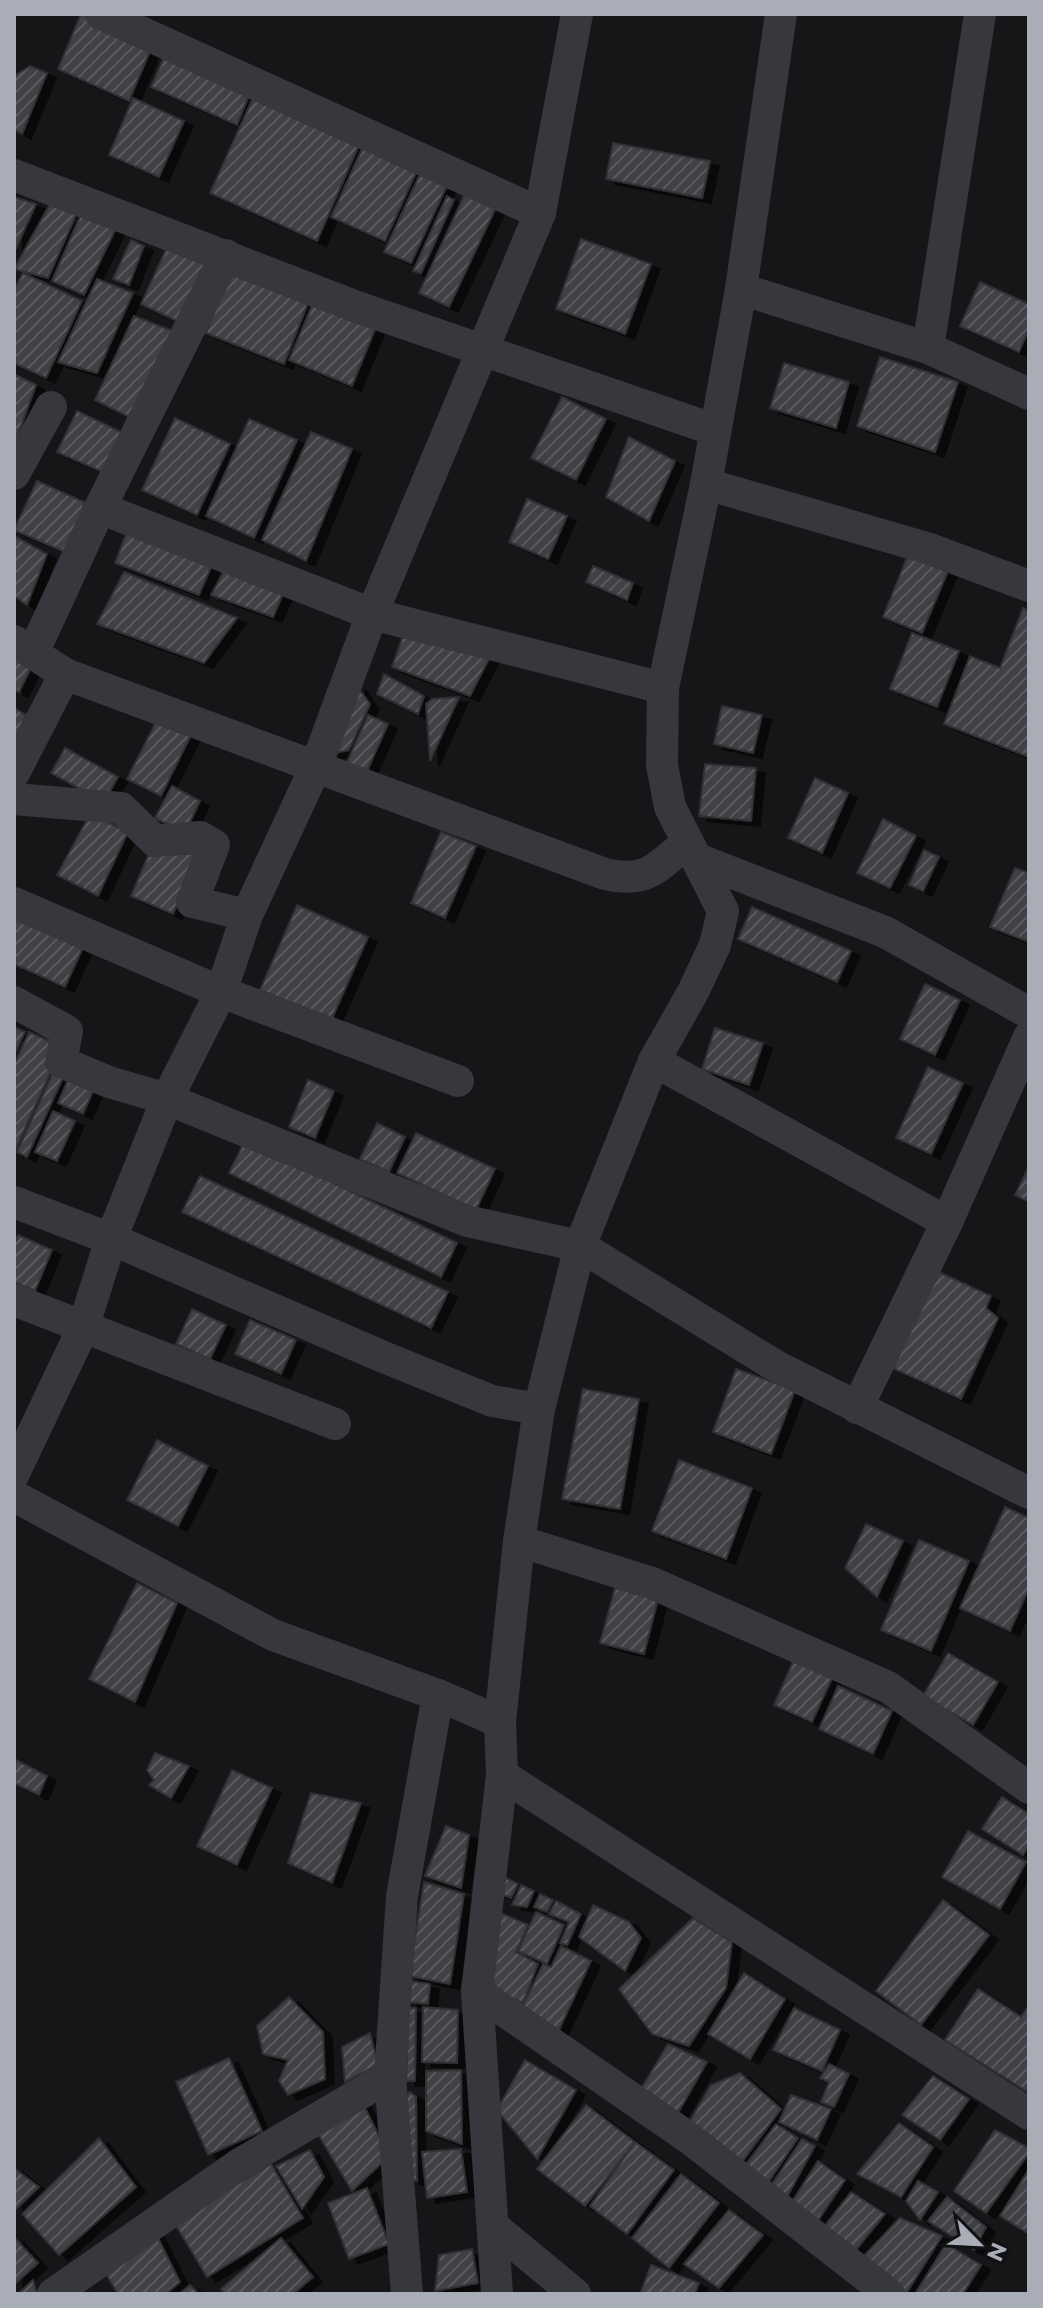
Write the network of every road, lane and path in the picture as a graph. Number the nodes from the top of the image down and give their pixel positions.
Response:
1 (101, 14) edge
2 (577, 14) edge
3 (781, 14) edge
4 (980, 14) edge
5 (14, 175) edge
6 (540, 213) junction
7 (226, 255) junction
8 (741, 289) junction
9 (928, 348) junction
10 (484, 352) junction
11 (1029, 394) edge
12 (51, 407) dead end
13 (715, 430) junction
14 (14, 474) edge
15 (706, 484) junction
16 (100, 508) junction
17 (1029, 586) edge
18 (372, 614) junction
19 (24, 647) edge
20 (65, 674) junction
21 (663, 688) junction
22 (316, 766) junction
23 (14, 773) edge
24 (14, 799) edge
25 (693, 851) junction
26 (14, 903) edge
27 (247, 915) junction
28 (221, 992) junction
29 (14, 1002) edge
30 (1029, 1013) edge
31 (1029, 1037) edge
32 (654, 1061) junction
33 (458, 1081) dead end
34 (167, 1099) junction
35 (14, 1202) edge
36 (947, 1222) junction
37 (111, 1239) junction
38 (580, 1246) junction
39 (14, 1300) edge
40 (83, 1328) junction
41 (857, 1408) junction
42 (539, 1409) junction
43 (335, 1424) dead end
44 (14, 1473) edge
45 (1029, 1493) edge
46 (14, 1496) edge
47 (519, 1541) junction
48 (438, 1695) junction
49 (500, 1722) junction
50 (502, 1775) junction
51 (1029, 1788) edge
52 (477, 1992) junction
53 (390, 2076) junction
54 (1029, 2114) edge
55 (493, 2226) junction
56 (400, 2289) edge
57 (53, 2294) edge
58 (497, 2294) edge
59 (575, 2294) edge
60 (889, 2294) edge

1 - 6 street
2 - 6 street
3 - 8 street
4 - 9 street
5 - 7 street
6 - 10 street
7 - 10 street
7 - 16 street
8 - 9 street
8 - 13 street
9 - 11 street
10 - 13 street
10 - 18 street
12 - 14 street
13 - 15 street
15 - 17 street
15 - 21 street
16 - 18 street
16 - 19 street
18 - 21 street
18 - 22 street
19 - 20 street
20 - 22 street
20 - 23 street
21 - 25 street
22 - 25 street
22 - 27 street
24 - 27 street
25 - 30 street
25 - 32 street
26 - 28 street
27 - 28 street
28 - 33 street
28 - 34 street
29 - 34 street
31 - 36 street
32 - 36 street
32 - 38 street
34 - 37 street
34 - 38 street
35 - 37 street
36 - 41 street
37 - 40 street
37 - 42 street
38 - 41 street
38 - 42 street
39 - 40 street
40 - 43 street
40 - 44 street
41 - 45 street
42 - 47 street
46 - 48 street
47 - 49 street
47 - 51 street
48 - 49 street
48 - 53 street
49 - 50 street
50 - 52 street
50 - 54 street
52 - 55 street
52 - 60 street
53 - 56 street
53 - 57 street
55 - 58 street
55 - 59 street

